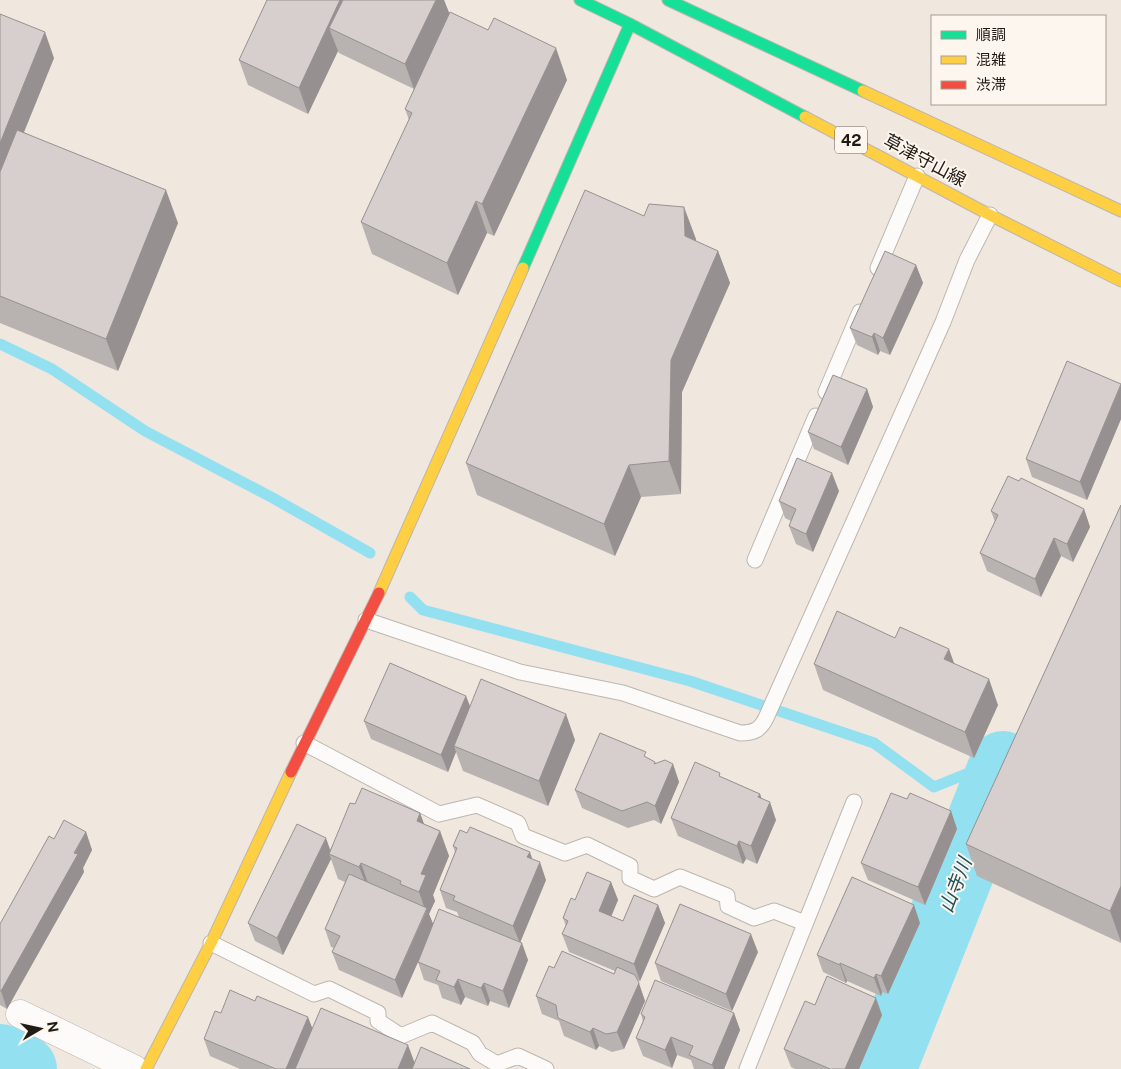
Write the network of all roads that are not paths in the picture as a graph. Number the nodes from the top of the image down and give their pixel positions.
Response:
1 (580, 0) edge
2 (668, 0) edge
3 (630, 24) junction
4 (917, 176) junction
5 (1121, 211) edge
6 (990, 215) junction
7 (1121, 281) edge
8 (755, 560) dead end
9 (366, 620) junction
10 (304, 743) junction
11 (854, 802) dead end
12 (805, 923) junction
13 (210, 943) junction
14 (20, 1014) dead end
15 (134, 1069) edge
16 (146, 1069) edge
17 (546, 1069) edge
18 (747, 1069) edge

1 - 3 street, 草津守山線 / 42
2 - 5 street, 草津守山線
3 - 4 street, 草津守山線 / 42
3 - 9 street
4 - 6 street, 草津守山線 / 42
4 - 8 lane
6 - 7 street, 草津守山線 / 42
6 - 9 lane
9 - 10 street
10 - 12 lane
10 - 13 street
11 - 12 lane
12 - 18 lane
13 - 16 street
13 - 17 lane
14 - 15 street

